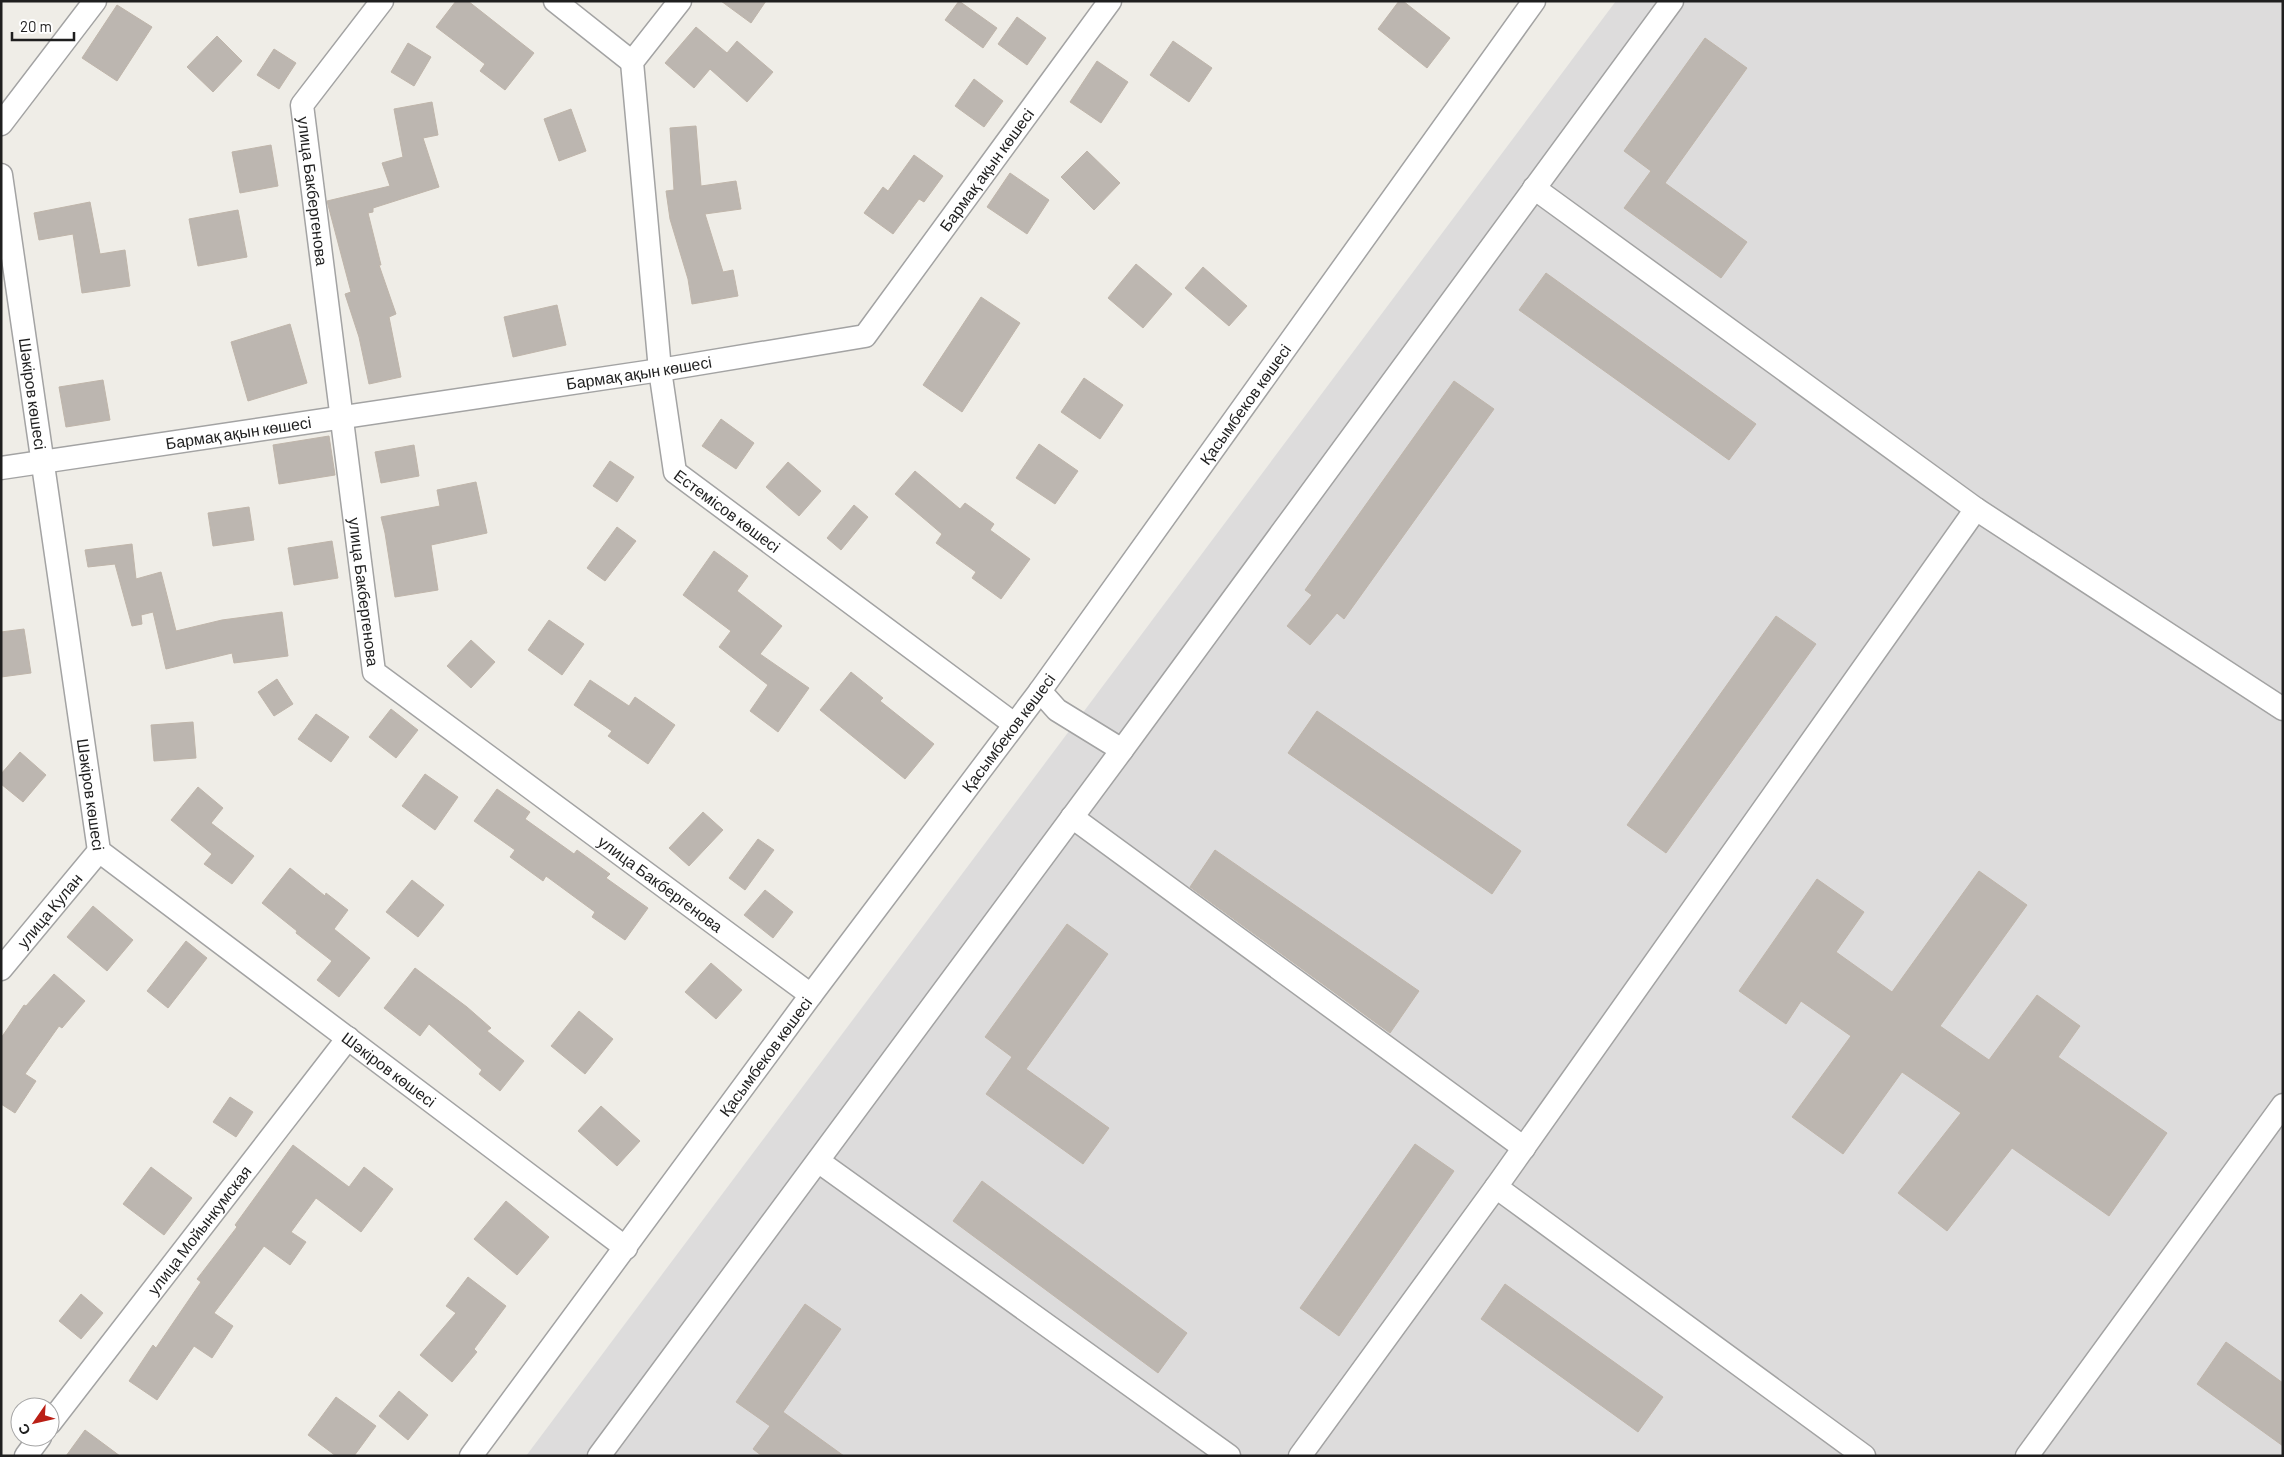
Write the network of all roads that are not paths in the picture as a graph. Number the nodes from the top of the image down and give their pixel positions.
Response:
1 (95, 1) edge
2 (382, 1) edge
3 (555, 1) edge
4 (680, 1) edge
5 (1110, 1) edge
6 (1534, 1) edge
7 (1672, 1) edge
8 (632, 62) junction
9 (1, 124) edge
10 (1, 175) edge
11 (1534, 188) junction
12 (660, 370) junction
13 (342, 417) junction
14 (42, 462) junction
15 (1, 468) edge
16 (1976, 509) junction
17 (1040, 691) junction
18 (2283, 709) edge
19 (1014, 724) junction
20 (1122, 750) junction
21 (1072, 817) junction
22 (98, 851) junction
23 (1, 969) edge
24 (810, 995) junction
25 (348, 1038) junction
26 (2283, 1105) edge
27 (1524, 1148) junction
28 (818, 1162) junction
29 (1496, 1187) junction
30 (626, 1248) junction
31 (60, 1410) edge
32 (471, 1456) edge
33 (599, 1456) edge
34 (1229, 1456) edge
35 (1300, 1456) edge
36 (1864, 1456) edge
37 (2026, 1456) edge

1 - 9 street
2 - 13 street, улица Бакбергенова
3 - 8 street
4 - 8 street
5 - 12 street, Бармақ ақын көшесі
6 - 17 street, Қасымбеков көшесі
7 - 11 street
8 - 12 street, Естемісов көшесі
10 - 14 street, Шәкіров көшесі
11 - 16 street
11 - 20 street
12 - 13 street, Бармақ ақын көшесі
12 - 19 street, Естемісов көшесі
13 - 14 street, Бармақ ақын көшесі
13 - 24 street, улица Бакбергенова
14 - 15 street, Бармақ ақын көшесі
14 - 22 street, Шәкіров көшесі
16 - 18 street
16 - 27 street
17 - 19 street, Қасымбеков көшесі
17 - 20 street
19 - 24 street, Қасымбеков көшесі
20 - 21 street
21 - 27 street
21 - 28 street
22 - 23 street, улица Кулан
22 - 25 street, Шәкіров көшесі
24 - 30 street, Қасымбеков көшесі
25 - 30 street, Шәкіров көшесі
25 - 31 street, улица Мойынкумская
26 - 37 street
27 - 29 street
28 - 33 street
28 - 34 street
29 - 35 street
29 - 36 street
30 - 32 street, Қасымбеков көшесі

